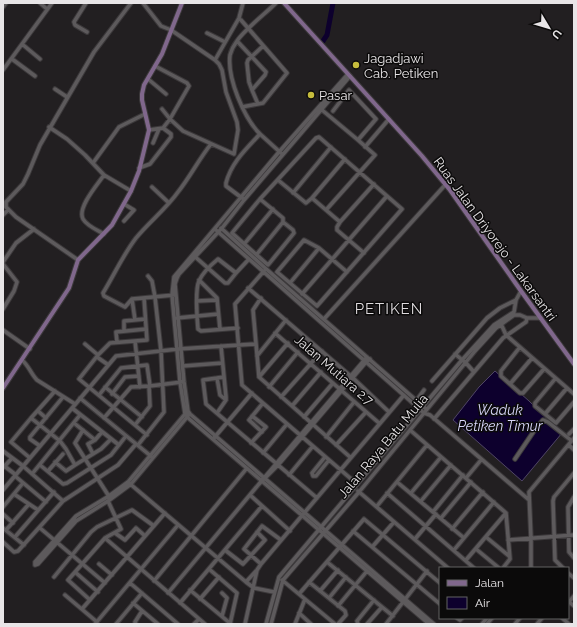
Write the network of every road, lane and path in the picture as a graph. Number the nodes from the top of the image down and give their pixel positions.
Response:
1 (6, 3) edge
2 (40, 3) edge
3 (52, 3) edge
4 (86, 3) edge
5 (131, 3) edge
6 (143, 3) edge
7 (182, 3) edge
8 (243, 3) edge
9 (276, 3) edge
10 (284, 3) edge
11 (3, 7) edge
12 (47, 9) junction
13 (241, 20) dead end
14 (171, 30) junction
15 (248, 30) junction
16 (87, 32) dead end
17 (207, 33) dead end
18 (237, 41) junction
19 (225, 42) junction
20 (22, 44) junction
21 (263, 46) junction
22 (252, 57) junction
23 (12, 59) junction
24 (40, 59) dead end
25 (215, 60) junction
26 (155, 66) junction
27 (3, 70) edge
28 (349, 75) junction
29 (35, 76) dead end
30 (148, 78) junction
31 (55, 89) dead end
32 (252, 90) junction
33 (166, 94) dead end
34 (67, 97) junction
35 (258, 104) junction
36 (242, 107) junction
37 (162, 109) dead end
38 (322, 110) junction
39 (333, 110) dead end
40 (145, 114) junction
41 (170, 119) junction
42 (389, 119) junction
43 (50, 127) junction
44 (161, 128) junction
45 (149, 130) junction
46 (260, 134) junction
47 (358, 140) junction
48 (153, 143) dead end
49 (211, 144) junction
50 (365, 146) junction
51 (331, 147) junction
52 (280, 152) junction
53 (234, 154) junction
54 (283, 155) junction
55 (240, 157) junction
56 (345, 159) junction
57 (93, 164) junction
58 (139, 168) junction
59 (360, 172) junction
60 (104, 175) junction
61 (278, 180) junction
62 (374, 184) junction
63 (446, 184) junction
64 (152, 187) dead end
65 (250, 190) junction
66 (132, 191) junction
67 (293, 193) junction
68 (387, 196) junction
69 (312, 198) junction
70 (243, 199) junction
71 (260, 199) junction
72 (169, 203) junction
73 (124, 204) junction
74 (273, 209) junction
75 (8, 210) junction
76 (326, 210) junction
77 (3, 216) edge
78 (124, 221) dead end
79 (283, 222) junction
80 (340, 222) junction
81 (218, 225) junction
82 (222, 228) junction
83 (34, 229) junction
84 (216, 230) junction
85 (104, 234) junction
86 (349, 240) junction
87 (245, 243) junction
88 (319, 248) junction
89 (364, 253) junction
90 (257, 254) junction
91 (193, 255) junction
92 (249, 259) junction
93 (332, 259) junction
94 (78, 260) junction
95 (3, 263) edge
96 (209, 268) junction
97 (264, 270) junction
98 (347, 272) junction
99 (236, 273) junction
100 (148, 276) dead end
101 (199, 280) junction
102 (290, 283) junction
103 (248, 288) junction
104 (521, 292) junction
105 (302, 294) junction
106 (174, 295) junction
107 (155, 297) junction
108 (144, 298) junction
109 (261, 298) junction
110 (132, 299) junction
111 (217, 300) junction
112 (516, 300) junction
113 (197, 301) junction
114 (3, 309) edge
115 (218, 314) junction
116 (197, 316) junction
117 (177, 318) junction
118 (527, 318) junction
119 (541, 318) junction
120 (145, 319) junction
121 (324, 319) junction
122 (135, 320) junction
123 (286, 320) junction
124 (501, 324) junction
125 (238, 328) junction
126 (146, 329) junction
127 (220, 329) junction
128 (3, 330) edge
129 (124, 331) junction
130 (275, 333) junction
131 (506, 335) junction
132 (135, 341) junction
133 (117, 342) junction
134 (85, 344) dead end
135 (255, 344) junction
136 (288, 344) junction
137 (239, 345) junction
138 (221, 346) junction
139 (520, 347) junction
140 (30, 349) junction
141 (179, 349) junction
142 (161, 351) junction
143 (322, 351) junction
144 (298, 352) junction
145 (137, 354) junction
146 (455, 354) junction
147 (98, 356) junction
148 (256, 356) junction
149 (368, 358) junction
150 (532, 358) junction
151 (22, 360) junction
152 (462, 360) junction
153 (364, 361) junction
154 (222, 363) junction
155 (311, 363) junction
156 (466, 363) junction
157 (107, 364) junction
158 (574, 364) edge
159 (138, 365) junction
160 (183, 366) junction
161 (544, 369) junction
162 (321, 372) junction
163 (474, 372) junction
164 (139, 376) junction
165 (224, 377) junction
166 (259, 377) junction
167 (352, 377) junction
168 (217, 378) junction
169 (555, 379) junction
170 (432, 381) dead end
171 (182, 382) junction
172 (333, 383) junction
173 (510, 384) junction
174 (164, 385) junction
175 (150, 386) junction
176 (88, 387) junction
177 (105, 387) junction
178 (140, 387) junction
179 (269, 387) junction
180 (3, 388) edge
181 (567, 388) junction
182 (341, 389) junction
183 (424, 390) dead end
184 (55, 391) junction
185 (252, 393) junction
186 (112, 394) junction
187 (574, 394) edge
188 (99, 395) junction
189 (404, 395) junction
190 (64, 397) junction
191 (281, 397) junction
192 (80, 398) junction
193 (120, 400) junction
194 (226, 400) junction
195 (354, 402) junction
196 (415, 402) junction
197 (574, 402) edge
198 (263, 403) junction
199 (75, 404) junction
200 (292, 406) junction
201 (72, 408) junction
202 (113, 408) junction
203 (422, 408) junction
204 (38, 411) junction
205 (426, 411) junction
206 (366, 412) junction
207 (389, 412) junction
208 (217, 413) junction
209 (187, 414) junction
210 (545, 414) junction
211 (80, 415) junction
212 (252, 416) junction
213 (142, 417) junction
214 (304, 417) junction
215 (31, 418) junction
216 (46, 418) junction
217 (104, 418) junction
218 (434, 419) junction
219 (74, 423) junction
220 (227, 423) junction
221 (379, 423) junction
222 (287, 424) junction
223 (312, 424) junction
224 (135, 425) junction
225 (40, 426) junction
226 (574, 429) edge
227 (83, 430) junction
228 (410, 430) junction
229 (102, 432) junction
230 (262, 432) junction
231 (51, 433) junction
232 (569, 434) dead end
233 (147, 435) junction
234 (126, 436) junction
235 (301, 436) junction
236 (326, 437) junction
237 (214, 438) junction
238 (111, 439) junction
239 (573, 439) edge
240 (60, 440) junction
241 (95, 440) junction
242 (252, 443) junction
243 (119, 445) junction
244 (137, 445) junction
245 (336, 445) junction
246 (427, 445) junction
247 (569, 445) junction
248 (40, 446) junction
249 (313, 446) junction
250 (574, 450) edge
251 (3, 451) edge
252 (263, 453) junction
253 (63, 454) dead end
254 (93, 454) junction
255 (152, 457) junction
256 (325, 457) junction
257 (350, 457) junction
258 (441, 457) junction
259 (12, 458) junction
260 (30, 458) junction
261 (85, 459) junction
262 (515, 459) dead end
263 (329, 460) junction
264 (481, 460) junction
265 (55, 462) junction
266 (277, 464) junction
267 (40, 465) junction
268 (75, 465) junction
269 (3, 466) edge
270 (23, 466) junction
271 (451, 466) junction
272 (90, 468) junction
273 (247, 468) junction
274 (340, 470) junction
275 (48, 471) junction
276 (574, 473) edge
277 (32, 474) junction
278 (15, 475) junction
279 (289, 475) junction
280 (465, 477) junction
281 (98, 479) junction
282 (262, 480) junction
283 (397, 482) junction
284 (471, 482) junction
285 (23, 483) junction
286 (130, 483) junction
287 (358, 484) junction
288 (354, 488) junction
289 (3, 490) edge
290 (54, 492) junction
291 (359, 492) junction
292 (483, 492) junction
293 (387, 493) junction
294 (411, 493) junction
295 (14, 494) junction
296 (250, 495) junction
297 (574, 497) edge
298 (317, 498) junction
299 (109, 499) junction
300 (528, 499) junction
301 (63, 501) junction
302 (421, 501) junction
303 (46, 502) junction
304 (494, 502) junction
305 (29, 504) junction
306 (262, 506) junction
307 (377, 506) junction
308 (3, 508) edge
309 (38, 510) junction
310 (165, 513) junction
311 (434, 513) junction
312 (506, 513) junction
313 (3, 514) edge
314 (303, 515) junction
315 (116, 518) junction
316 (441, 518) junction
317 (13, 522) junction
318 (394, 522) junction
319 (178, 525) junction
320 (154, 526) junction
321 (426, 526) junction
322 (40, 528) junction
323 (4, 529) edge
324 (320, 529) junction
325 (452, 529) junction
326 (290, 531) junction
327 (353, 531) junction
328 (257, 532) junction
329 (324, 532) junction
330 (115, 533) junction
331 (383, 534) junction
332 (568, 535) junction
333 (574, 535) edge
334 (145, 536) junction
335 (553, 536) junction
336 (15, 537) junction
337 (191, 537) junction
338 (486, 537) junction
339 (105, 538) junction
340 (464, 538) junction
341 (531, 538) junction
342 (414, 539) junction
343 (281, 540) junction
344 (508, 540) junction
345 (55, 541) junction
346 (3, 542) edge
347 (24, 545) junction
348 (340, 546) junction
349 (373, 546) junction
350 (205, 548) junction
351 (476, 549) junction
352 (225, 550) junction
353 (454, 550) junction
354 (71, 555) junction
355 (251, 555) junction
356 (127, 557) junction
357 (510, 557) junction
358 (574, 558) edge
359 (218, 559) junction
360 (466, 560) junction
361 (327, 562) junction
362 (82, 564) junction
363 (99, 564) dead end
364 (261, 564) junction
365 (447, 567) edge
366 (473, 567) edge
367 (498, 567) edge
368 (504, 567) edge
369 (531, 567) edge
370 (562, 567) edge
371 (209, 568) junction
372 (141, 570) junction
373 (257, 570) junction
374 (338, 570) junction
375 (367, 571) junction
376 (75, 572) junction
377 (427, 572) junction
378 (112, 575) junction
379 (54, 576) dead end
380 (219, 577) junction
381 (279, 577) junction
382 (346, 577) junction
383 (283, 580) junction
384 (154, 581) junction
385 (246, 582) junction
386 (309, 582) junction
387 (439, 582) edge
388 (105, 583) junction
389 (130, 583) junction
390 (416, 584) junction
391 (355, 585) junction
392 (254, 588) junction
393 (190, 590) junction
394 (320, 591) junction
395 (98, 592) junction
396 (274, 592) junction
397 (142, 593) junction
398 (168, 593) junction
399 (222, 593) dead end
400 (299, 594) junction
401 (65, 595) dead end
402 (329, 598) junction
403 (200, 599) junction
404 (305, 599) junction
405 (90, 600) junction
406 (374, 600) junction
407 (404, 601) junction
408 (133, 603) junction
409 (180, 603) junction
410 (439, 603) edge
411 (338, 606) junction
412 (382, 607) junction
413 (82, 609) junction
414 (142, 611) junction
415 (299, 613) junction
416 (222, 616) junction
417 (393, 616) junction
418 (199, 619) junction
419 (541, 619) edge
420 (307, 621) junction
421 (295, 622) edge
422 (424, 622) edge
423 (96, 623) edge
424 (333, 623) edge
425 (117, 624) edge
426 (136, 624) edge
427 (158, 624) edge
428 (178, 624) edge
429 (194, 624) edge
430 (204, 624) edge
431 (230, 624) edge
432 (245, 624) edge
433 (266, 624) edge
434 (271, 624) edge
435 (311, 624) edge
436 (338, 624) edge
437 (358, 624) edge
438 (366, 624) edge
439 (386, 624) edge
440 (429, 624) edge
441 (434, 624) edge
442 (537, 624) edge
443 (544, 624) edge

1 - 11 street
2 - 12 street
3 - 12 street
4 - 16 street
5 - 34 street
6 - 14 street
7 - 14 main road
8 - 19 street
9 - 15 street
10 - 28 main road, Ruas Jalan Driyorejo - Lakarsantri
12 - 20 street
13 - 15 street
14 - 25 street
14 - 26 main road
15 - 18 street
15 - 21 street
17 - 19 street
18 - 22 street
18 - 36 street
19 - 25 street
20 - 23 street
20 - 24 street
21 - 22 street
21 - 35 street
22 - 32 street
22 - 32 street
23 - 27 street
23 - 29 street
25 - 53 street
26 - 30 main road
26 - 41 street
28 - 38 street
28 - 42 main road, Ruas Jalan Driyorejo - Lakarsantri
28 - 52 street
30 - 33 street
30 - 40 main road
31 - 34 street
32 - 35 street
34 - 43 street
35 - 36 street
36 - 46 street
37 - 41 street
38 - 47 street
38 - 54 street
39 - 47 street
40 - 45 main road
40 - 57 street
41 - 44 street
41 - 49 street
42 - 50 street
42 - 63 main road, Ruas Jalan Driyorejo - Lakarsantri
43 - 57 street
43 - 75 street
44 - 45 street
44 - 48 street
44 - 58 street
45 - 58 main road
46 - 52 street
46 - 55 street
47 - 50 street
49 - 53 street
49 - 72 street
50 - 59 street
51 - 56 street
51 - 61 street
51 - 67 street
52 - 54 street
52 - 65 street
53 - 55 street
54 - 65 street
55 - 70 street
56 - 59 street
56 - 69 street
57 - 60 street
58 - 66 main road
59 - 62 street
59 - 76 street
60 - 66 street
60 - 85 street
61 - 67 street
61 - 71 street
62 - 68 street
62 - 80 street
63 - 104 main road, Ruas Jalan Driyorejo - Lakarsantri
63 - 121 street
64 - 72 street
65 - 70 street
66 - 73 main road
67 - 69 street
68 - 86 street
68 - 89 street
69 - 76 street
70 - 81 street
70 - 82 street
71 - 74 street
71 - 87 street
72 - 110 street
73 - 78 street
73 - 85 main road
74 - 79 street
74 - 87 street
75 - 77 street
75 - 83 street
76 - 80 street
79 - 90 street
79 - 90 street
80 - 86 street
81 - 82 street
81 - 84 street
82 - 84 street
82 - 97 street
83 - 94 street
83 - 95 street
84 - 91 street
84 - 92 street
85 - 94 main road
86 - 89 street
86 - 93 street
87 - 90 street
88 - 93 street
88 - 102 street
88 - 102 street
89 - 98 street
91 - 96 street
91 - 106 street
92 - 97 street
92 - 99 street
93 - 98 street
93 - 105 street
94 - 140 main road
95 - 114 street
96 - 99 street
96 - 99 street
96 - 101 street
97 - 103 street
97 - 121 street
97 - 153 street
98 - 105 street
100 - 107 street
101 - 111 street
101 - 113 street
102 - 105 street
103 - 109 street
103 - 125 street
104 - 112 street
104 - 119 main road, Ruas Jalan Driyorejo - Lakarsantri
106 - 107 street
106 - 117 street
107 - 108 street
107 - 142 street
108 - 110 street
108 - 120 street
109 - 123 street
109 - 135 street
110 - 122 street
111 - 113 street
111 - 115 street
112 - 146 street
112 - 152 street
113 - 116 street
115 - 116 street
115 - 127 street
116 - 117 street
116 - 127 street
117 - 141 street
118 - 119 street, Jalan Raya Batu Mulia
118 - 124 street, Jalan Raya Batu Mulia
118 - 131 street
119 - 158 main road, Ruas Jalan Driyorejo - Lakarsantri
120 - 122 street
120 - 126 street
121 - 149 street
122 - 129 street
123 - 130 street
123 - 143 street
124 - 131 street
124 - 156 street, Jalan Raya Batu Mulia
125 - 127 street
125 - 137 street
126 - 129 street
126 - 132 street
128 - 140 street
129 - 133 street
130 - 136 street, Jalan Mutiara 2.7
130 - 148 street
131 - 139 street
131 - 163 street
132 - 133 street
132 - 145 street
133 - 147 street
134 - 147 street
135 - 137 street
135 - 148 street
136 - 144 street, Jalan Mutiara 2.7
136 - 166 street
137 - 138 street
137 - 185 street
138 - 141 street
138 - 154 street
139 - 150 street
139 - 173 street
140 - 151 main road
141 - 142 street
141 - 160 street
141 - 171 street
142 - 145 street
142 - 174 street
143 - 155 street
143 - 167 street
144 - 155 street, Jalan Mutiara 2.7
144 - 179 street
145 - 157 street
145 - 159 street
146 - 152 street
146 - 170 street
147 - 157 street
147 - 176 street
148 - 166 street
149 - 153 street
149 - 196 street
150 - 161 street
150 - 173 street
151 - 180 main road
151 - 184 street
152 - 156 street
152 - 203 street
153 - 167 street
153 - 189 street
154 - 160 street
154 - 165 street
155 - 162 street, Jalan Mutiara 2.7
155 - 191 street
156 - 163 street
156 - 205 street, Jalan Raya Batu Mulia
157 - 176 street
159 - 164 street
159 - 175 street
159 - 177 street
160 - 171 street
161 - 169 street
161 - 173 street
162 - 172 street, Jalan Mutiara 2.7
162 - 200 street
163 - 218 street
164 - 178 street
164 - 186 street
165 - 168 street
165 - 194 street
166 - 179 street
167 - 182 street
167 - 207 street
168 - 194 street
168 - 208 street
169 - 181 street
169 - 210 street
171 - 174 street
171 - 209 street
172 - 182 street, Jalan Mutiara 2.7
172 - 214 street
174 - 175 street
174 - 233 street
175 - 178 street
175 - 213 street
176 - 188 street
176 - 192 street
177 - 186 street
177 - 188 street
178 - 193 street
179 - 191 street
181 - 187 street
181 - 210 street
182 - 195 street, Jalan Mutiara 2.7
182 - 223 street
183 - 196 street
184 - 190 street
184 - 204 street
185 - 198 street
185 - 220 street
186 - 193 street
188 - 202 street
189 - 196 street
189 - 207 street
190 - 199 street
190 - 216 street
191 - 200 street
192 - 199 street
192 - 217 street
193 - 202 street
193 - 213 street
194 - 208 street
195 - 206 street, Jalan Mutiara 2.7
195 - 236 street
196 - 203 street
197 - 210 street
198 - 212 street
198 - 222 street
199 - 201 street
200 - 214 street
201 - 211 street
201 - 231 street
202 - 217 street
202 - 224 street
203 - 205 street
203 - 287 street
204 - 215 street
204 - 216 street
205 - 218 street
205 - 228 street, Jalan Raya Batu Mulia
206 - 221 street, Jalan Mutiara 2.7
206 - 245 street
207 - 221 street
208 - 220 street
209 - 237 street
209 - 255 street
211 - 219 street
211 - 229 street
212 - 230 street
212 - 230 street
213 - 224 street
214 - 223 street
215 - 225 street
215 - 260 street
216 - 225 street
217 - 234 street
218 - 264 street
219 - 227 street
219 - 240 street
220 - 237 street
220 - 242 street
221 - 257 street
222 - 235 street
222 - 252 street
223 - 235 street
223 - 236 street
224 - 233 street
225 - 231 street
225 - 248 street
226 - 232 street
227 - 241 street
227 - 261 street
228 - 246 street
228 - 291 street, Jalan Raya Batu Mulia
229 - 238 street
229 - 241 street
230 - 242 street
231 - 240 street
231 - 248 street
233 - 244 street
234 - 243 street
234 - 244 street
235 - 249 street
235 - 266 street
236 - 245 street
237 - 273 street
237 - 282 street
238 - 243 street
238 - 254 street
239 - 247 street
239 - 262 street
240 - 267 street
240 - 268 street
241 - 254 street
242 - 252 street
243 - 272 street
244 - 255 street
244 - 281 street
245 - 257 street
246 - 258 street
246 - 283 street
247 - 250 street
247 - 300 street
248 - 260 street
249 - 256 street
249 - 279 street
251 - 259 street
252 - 266 street
253 - 265 street
254 - 261 street
255 - 286 street
256 - 263 street
256 - 263 street
257 - 274 street
258 - 271 street
258 - 294 street
259 - 269 street
259 - 270 street
260 - 270 street
261 - 268 street
261 - 272 street
263 - 274 street
264 - 280 street
264 - 300 street
265 - 268 street
265 - 275 street
266 - 279 street
266 - 282 street
267 - 275 street
267 - 277 street
269 - 278 street
270 - 277 street
270 - 278 street
271 - 280 street
271 - 302 street
272 - 275 street
272 - 281 street
273 - 282 street
273 - 337 street
274 - 287 street
274 - 298 street
276 - 335 street
277 - 290 street
278 - 285 street
278 - 289 street
279 - 298 street
280 - 284 street
280 - 311 street
281 - 299 street
281 - 301 street
282 - 296 street
282 - 314 street
283 - 293 street
283 - 294 street
284 - 292 street
284 - 316 street
285 - 295 street
285 - 303 street
286 - 299 street
286 - 310 street
287 - 288 street
288 - 291 street
288 - 324 street
290 - 301 street
290 - 303 street
291 - 307 street
291 - 329 street, Jalan Raya Batu Mulia
292 - 304 street
292 - 325 street
293 - 307 street
293 - 321 street
294 - 302 street
295 - 305 street
295 - 308 street
296 - 306 street
296 - 350 street
297 - 332 street
298 - 314 street
299 - 315 street
299 - 345 street
300 - 341 street
301 - 322 street
302 - 311 street
303 - 309 street
304 - 312 street
304 - 340 street
305 - 309 street
305 - 317 street
306 - 326 street
306 - 352 street
307 - 318 street
309 - 336 street
310 - 319 street
310 - 320 street
311 - 316 street
311 - 321 street
312 - 338 street
312 - 344 street
313 - 317 street
314 - 324 street
314 - 326 street
315 - 320 street
315 - 330 street
315 - 354 street
316 - 325 street
317 - 323 street
318 - 331 street
318 - 342 street
319 - 337 street
319 - 372 street
320 - 334 street
321 - 342 street
321 - 353 street
322 - 345 street
322 - 347 street
323 - 336 street
324 - 329 street
324 - 381 street
325 - 340 street
326 - 343 street
327 - 331 street
327 - 348 street
327 - 349 street
328 - 343 street
328 - 355 street
328 - 355 street
329 - 348 street
329 - 383 street, Jalan Raya Batu Mulia
330 - 334 street
330 - 339 street
331 - 349 street
331 - 377 street
332 - 333 street
332 - 335 street
332 - 358 street
334 - 356 street
335 - 341 street
335 - 370 street
336 - 347 street
337 - 350 street
337 - 384 street
338 - 351 street
338 - 357 street
339 - 356 street
339 - 362 street
340 - 353 street
341 - 344 street
341 - 369 street
342 - 365 street
343 - 364 street
344 - 357 street
345 - 345 street
345 - 354 street
346 - 347 street
348 - 361 street
348 - 375 street
348 - 407 street
349 - 390 street
350 - 359 street
350 - 398 street
351 - 360 street
351 - 367 street
352 - 355 street
352 - 359 street
353 - 360 street
354 - 362 street
354 - 379 street
355 - 364 street
356 - 372 street
356 - 378 street
357 - 368 street
359 - 371 street
359 - 385 street
360 - 366 street
361 - 374 street
361 - 386 street
362 - 376 street
362 - 388 street
363 - 378 street
364 - 373 street
371 - 380 street
371 - 393 street
372 - 384 street
372 - 389 street
373 - 385 street
373 - 392 street
374 - 382 street
374 - 394 street
375 - 391 street
375 - 407 street
376 - 395 street
376 - 405 street
377 - 387 street
377 - 390 street
378 - 388 street
380 - 403 street
380 - 431 street
381 - 383 street
381 - 396 street
382 - 391 street
382 - 402 street
383 - 400 street
383 - 434 street, Jalan Raya Batu Mulia
384 - 398 street
385 - 392 street
386 - 394 street
386 - 400 street
388 - 395 street
389 - 397 street
389 - 423 street
390 - 407 street
390 - 410 street
391 - 406 street
391 - 411 street
392 - 396 street
392 - 432 street
393 - 403 street
393 - 409 street
394 - 402 street
395 - 405 street
396 - 433 street
397 - 408 street
397 - 428 street
398 - 409 street
399 - 416 street
400 - 404 street
401 - 413 street
402 - 411 street
403 - 416 street
404 - 415 street
404 - 424 street
405 - 413 street
406 - 412 street
406 - 437 street
407 - 417 street
407 - 422 street
407 - 441 street
408 - 414 street
408 - 425 street
409 - 418 street
411 - 436 street
412 - 417 street
412 - 438 street
413 - 423 street
414 - 426 street
414 - 427 street
415 - 420 street
415 - 421 street
416 - 431 street
417 - 439 street
418 - 429 street
418 - 430 street
419 - 442 street
419 - 443 street
420 - 421 street
420 - 435 street
422 - 440 street

